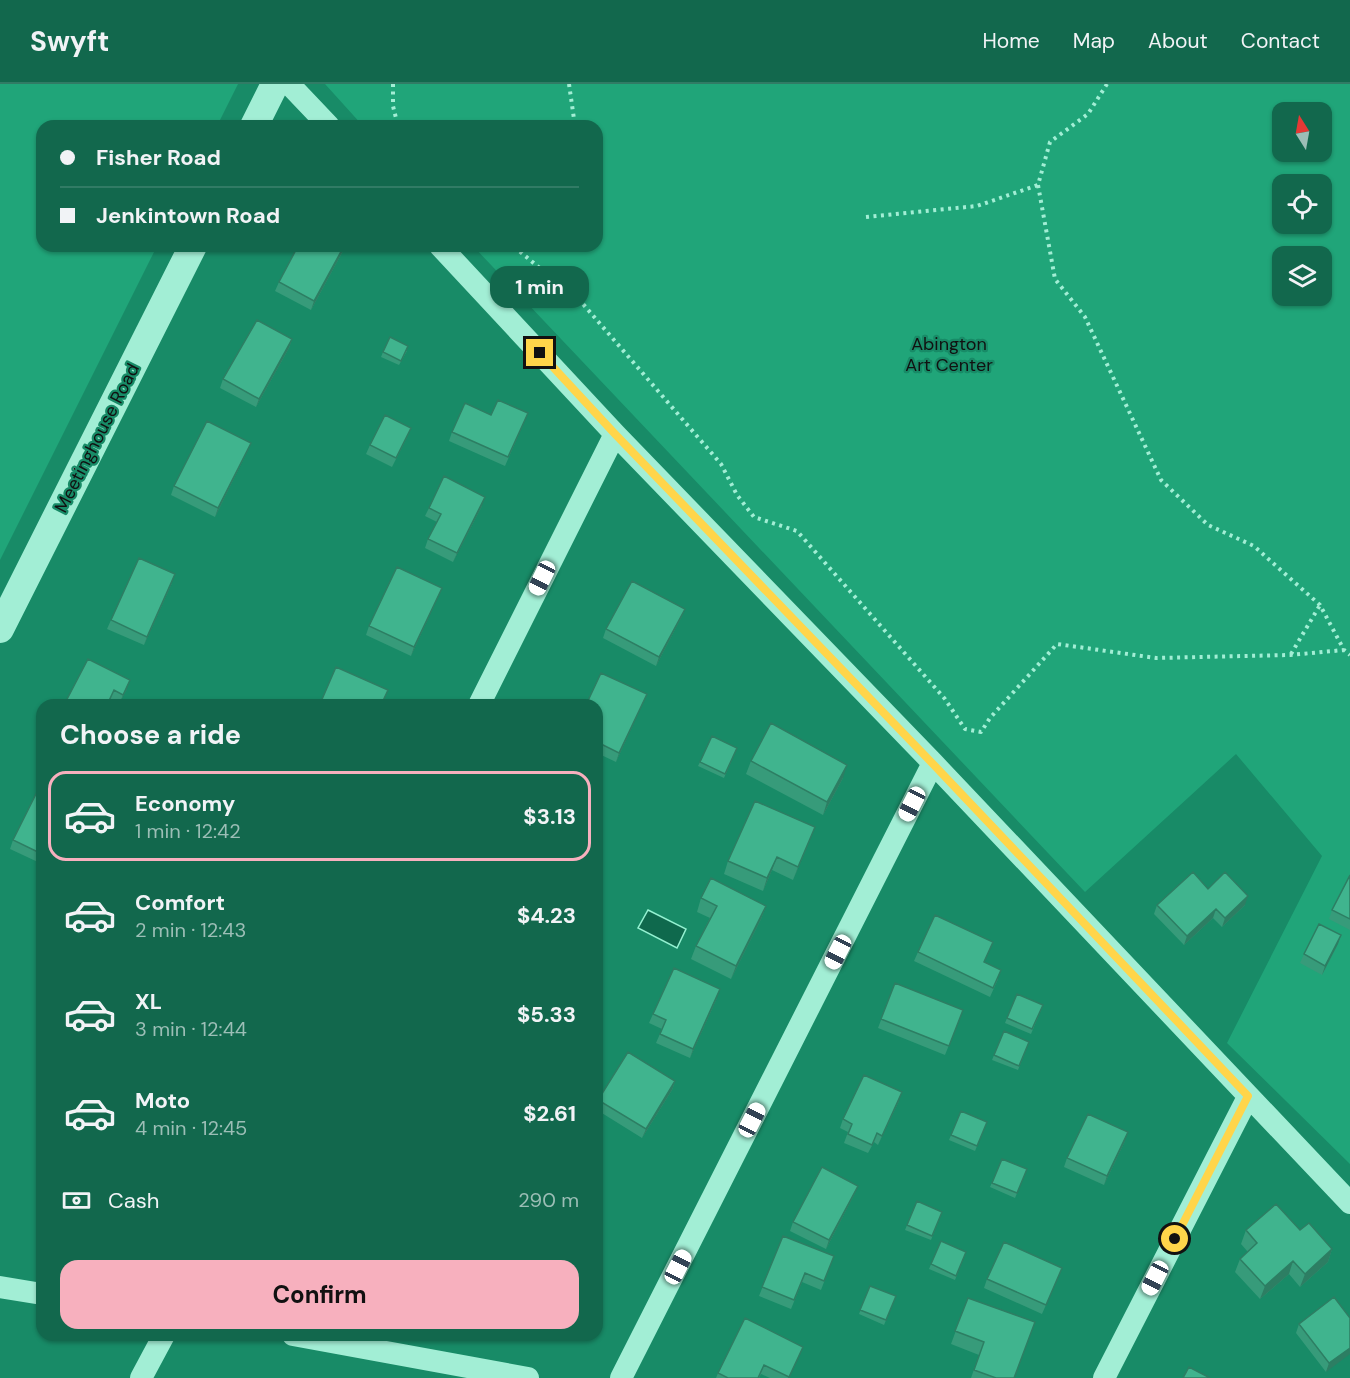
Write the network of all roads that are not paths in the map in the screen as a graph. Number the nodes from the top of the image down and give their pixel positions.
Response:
1 (275, 84) edge
2 (290, 84) edge
3 (257, 120) edge
4 (323, 120) edge
5 (190, 252) edge
6 (446, 252) edge
7 (615, 434) junction
8 (0, 629) edge
9 (482, 699) edge
10 (933, 764) junction
11 (1248, 1096) junction
12 (1350, 1203) edge
13 (0, 1287) edge
14 (36, 1293) edge
15 (161, 1341) edge
16 (326, 1341) edge
17 (141, 1378) edge
18 (528, 1378) edge
19 (621, 1378) edge
20 (1104, 1378) edge

1 - 3 street
2 - 4 street
5 - 8 street, Meetinghouse Road
6 - 7 street
7 - 9 street
7 - 10 street
10 - 11 street
10 - 19 street
11 - 12 street
11 - 20 street
13 - 14 street
15 - 17 street
16 - 18 street

